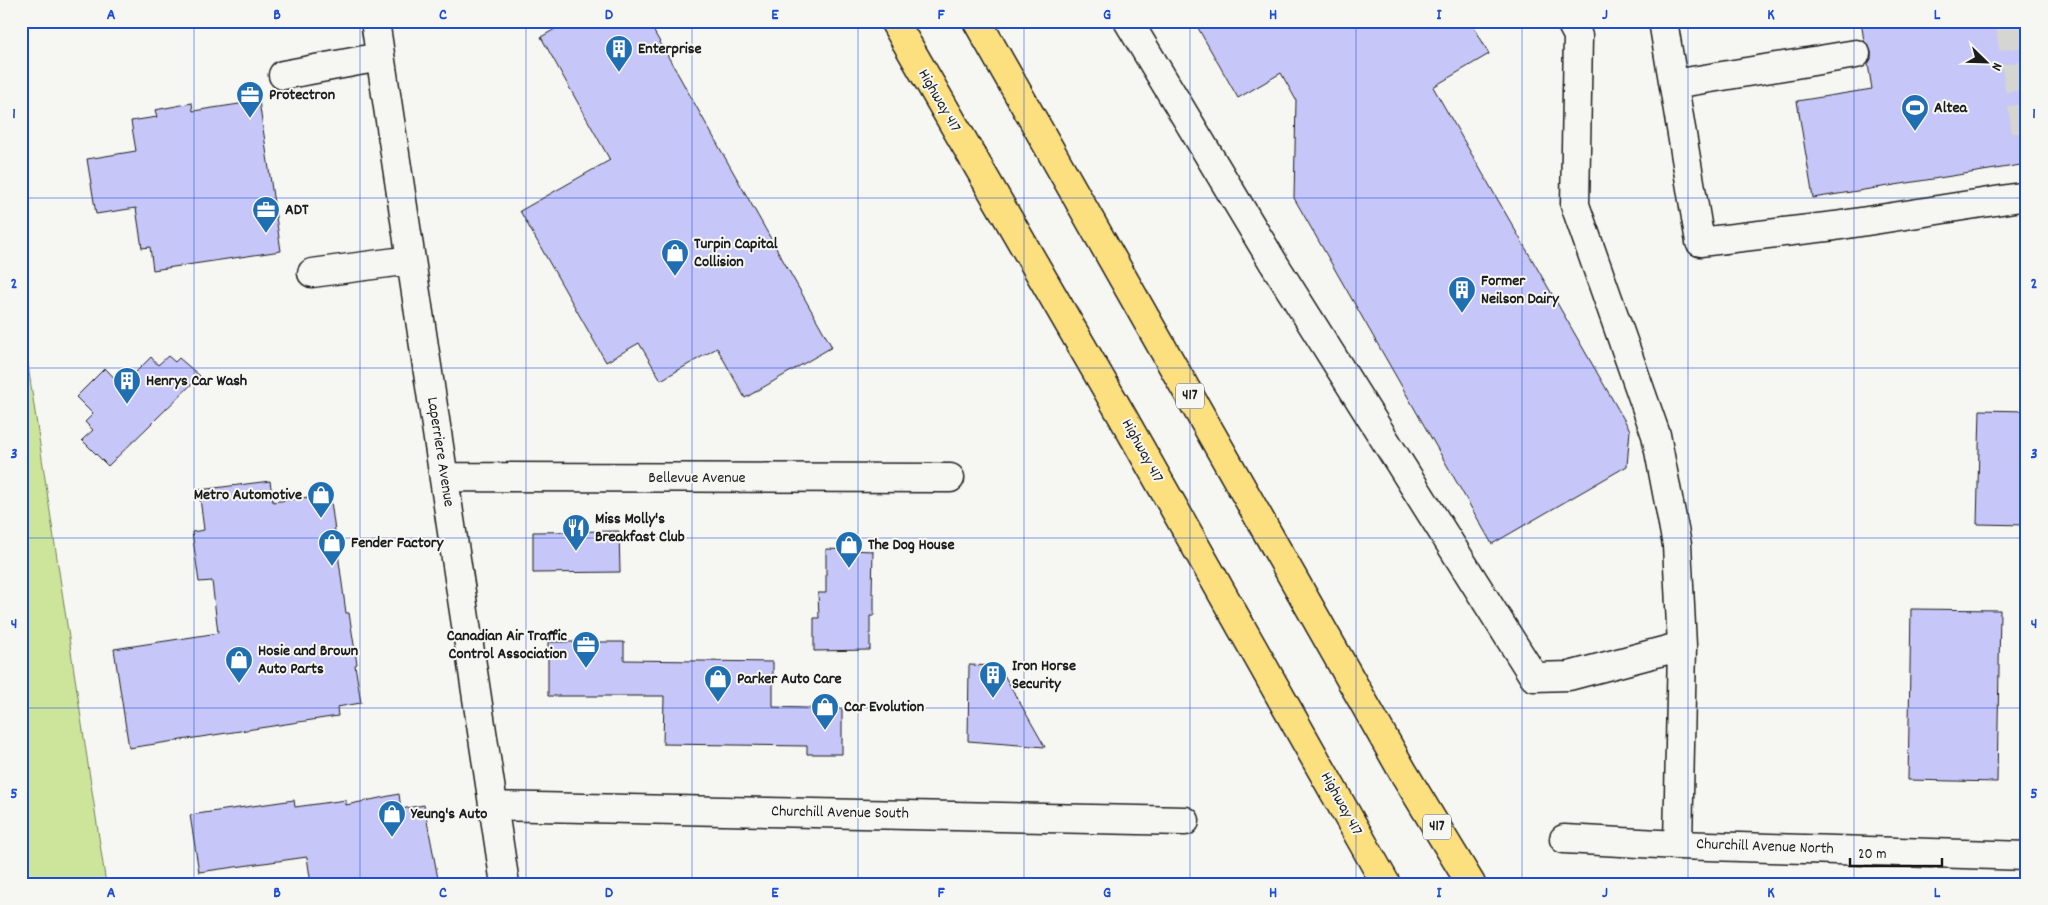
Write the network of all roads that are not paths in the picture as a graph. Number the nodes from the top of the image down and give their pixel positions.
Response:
1 (375, 21) edge
2 (894, 21) edge
3 (977, 21) edge
4 (1128, 21) edge
5 (1570, 21) edge
6 (1663, 21) edge
7 (1856, 54) dead end
8 (380, 57) junction
9 (282, 75) dead end
10 (1674, 84) junction
11 (2027, 196) edge
12 (411, 260) junction
13 (312, 273) dead end
14 (444, 477) junction
15 (950, 478) dead end
16 (1682, 646) junction
17 (494, 806) junction
18 (1185, 821) dead end
19 (1564, 839) dead end
20 (1678, 845) junction
21 (2027, 856) edge
22 (505, 884) edge
23 (1386, 884) edge
24 (1471, 884) edge

1 - 8 street, Laperriere Avenue
2 - 23 highway, Highway 417
3 - 24 highway, 417
4 - 16 street
5 - 16 street
6 - 10 street
7 - 10 street
8 - 9 street
8 - 12 street, Laperriere Avenue
10 - 11 street
12 - 13 street
12 - 14 street, Laperriere Avenue
14 - 15 street, Bellevue Avenue
14 - 17 street, Laperriere Avenue
16 - 20 street
17 - 18 street, Churchill Avenue South
17 - 22 street, Laperriere Avenue
19 - 20 street, Churchill Avenue North
20 - 21 street, Churchill Avenue North

